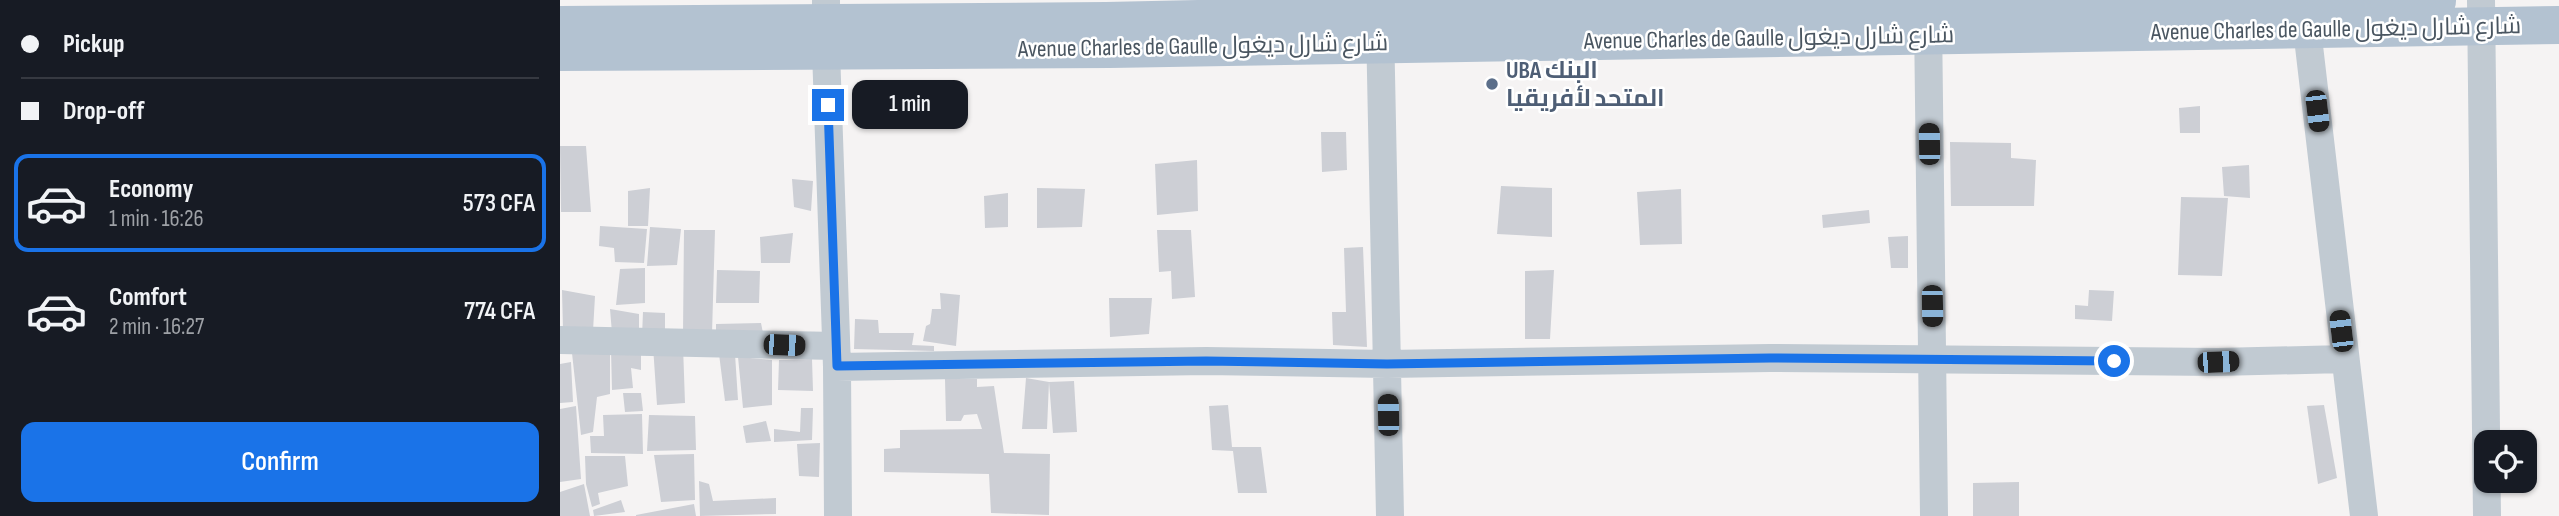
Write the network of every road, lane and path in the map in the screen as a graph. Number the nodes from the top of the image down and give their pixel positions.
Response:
1 (2512, 0) edge
2 (2481, 9) edge
3 (2304, 10) edge
4 (1928, 15) edge
5 (1380, 19) edge
6 (826, 24) edge
7 (560, 25) edge
8 (2559, 25) edge
9 (560, 52) edge
10 (560, 340) edge
11 (837, 356) junction
12 (2344, 359) junction
13 (1933, 360) junction
14 (1387, 364) junction
15 (838, 516) edge
16 (1390, 516) edge
17 (1934, 516) edge
18 (2364, 516) edge
19 (2487, 516) edge

1 - 2 main road, Avenue Charles de Gaulle شارع شارل ديغول
2 - 3 main road, Avenue Charles de Gaulle شارع شارل ديغول
2 - 8 main road, Avenue Charles de Gaulle شارع شارل ديغول
2 - 19 street
3 - 4 main road, Avenue Charles de Gaulle شارع شارل ديغول
3 - 12 street
4 - 5 main road, Avenue Charles de Gaulle شارع شارل ديغول
4 - 13 street
5 - 6 main road, Avenue Charles de Gaulle شارع شارل ديغول
5 - 14 street
6 - 7 main road, Avenue Charles de Gaulle شارع شارل ديغول
6 - 9 main road, Avenue Charles de Gaulle شارع شارل ديغول
6 - 11 street
10 - 11 street
11 - 14 street
11 - 15 street
12 - 13 street
12 - 18 street
13 - 14 street
13 - 17 street
14 - 16 street

